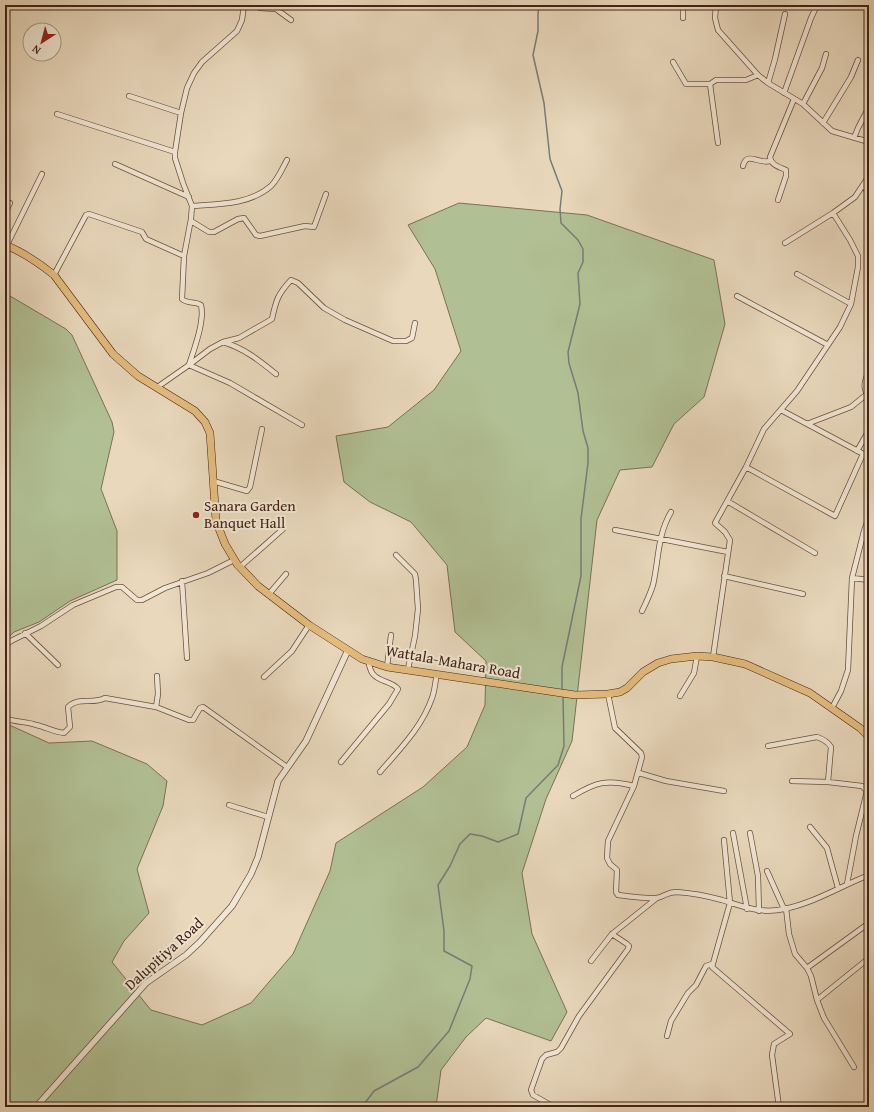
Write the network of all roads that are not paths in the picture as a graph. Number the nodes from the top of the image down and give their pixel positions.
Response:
1 (244, 5) edge
2 (253, 5) edge
3 (683, 5) edge
4 (716, 5) edge
5 (817, 5) edge
6 (785, 14) dead end
7 (683, 18) dead end
8 (291, 20) dead end
9 (826, 54) dead end
10 (858, 60) dead end
11 (673, 62) dead end
12 (758, 75) junction
13 (768, 83) junction
14 (710, 84) junction
15 (784, 93) junction
16 (129, 96) dead end
17 (794, 99) junction
18 (804, 104) junction
19 (869, 108) edge
20 (182, 113) junction
21 (57, 114) dead end
22 (823, 123) junction
23 (854, 138) junction
24 (869, 142) edge
25 (718, 143) dead end
26 (174, 152) junction
27 (287, 160) dead end
28 (771, 161) junction
29 (115, 164) dead end
30 (743, 166) dead end
31 (42, 174) dead end
32 (869, 176) edge
33 (864, 185) junction
34 (326, 194) dead end
35 (189, 196) junction
36 (869, 196) edge
37 (778, 200) dead end
38 (10, 203) dead end
39 (192, 206) junction
40 (5, 213) edge
41 (833, 213) junction
42 (191, 221) junction
43 (785, 243) dead end
44 (6, 245) edge
45 (184, 256) junction
46 (796, 274) dead end
47 (54, 275) junction
48 (737, 296) dead end
49 (851, 304) junction
50 (415, 323) dead end
51 (223, 342) junction
52 (828, 346) junction
53 (190, 365) junction
54 (869, 371) edge
55 (276, 374) dead end
56 (156, 388) junction
57 (868, 395) edge
58 (781, 410) junction
59 (807, 424) junction
60 (302, 425) dead end
61 (262, 429) dead end
62 (869, 430) edge
63 (857, 451) junction
64 (863, 454) junction
65 (869, 457) edge
66 (746, 467) junction
67 (213, 481) junction
68 (727, 501) junction
69 (671, 512) dead end
70 (869, 517) edge
71 (283, 529) dead end
72 (615, 530) dead end
73 (863, 534) junction
74 (869, 536) edge
75 (659, 539) junction
76 (728, 552) junction
77 (815, 553) dead end
78 (396, 555) dead end
79 (234, 560) junction
80 (240, 567) junction
81 (286, 574) dead end
82 (724, 576) junction
83 (852, 578) junction
84 (869, 580) edge
85 (182, 581) junction
86 (269, 594) junction
87 (803, 594) dead end
88 (642, 611) dead end
89 (309, 626) junction
90 (25, 632) junction
91 (391, 634) dead end
92 (5, 646) edge
93 (348, 650) junction
94 (697, 656) junction
95 (713, 657) junction
96 (187, 658) dead end
97 (368, 660) junction
98 (58, 665) dead end
99 (387, 667) junction
100 (408, 670) junction
101 (437, 674) junction
102 (157, 676) dead end
103 (264, 677) dead end
104 (608, 694) junction
105 (680, 696) dead end
106 (156, 707) junction
107 (832, 708) junction
108 (5, 718) edge
109 (869, 737) edge
110 (768, 746) dead end
111 (341, 762) dead end
112 (287, 767) junction
113 (380, 772) dead end
114 (638, 773) junction
115 (792, 781) dead end
116 (828, 782) junction
117 (634, 786) junction
118 (724, 791) dead end
119 (573, 796) dead end
120 (229, 805) dead end
121 (268, 817) junction
122 (810, 827) dead end
123 (733, 833) dead end
124 (750, 833) dead end
125 (724, 840) dead end
126 (767, 871) dead end
127 (869, 875) edge
128 (847, 884) junction
129 (838, 888) junction
130 (657, 898) junction
131 (730, 903) junction
132 (748, 909) junction
133 (785, 909) junction
134 (758, 911) junction
135 (869, 923) edge
136 (612, 934) junction
137 (869, 958) edge
138 (591, 960) dead end
139 (712, 964) junction
140 (807, 968) junction
141 (817, 1000) junction
142 (668, 1036) dead end
143 (854, 1067) dead end
144 (36, 1107) edge
145 (554, 1107) edge
146 (779, 1107) edge

1 - 20 street
2 - 8 street
3 - 7 street
4 - 12 street
5 - 15 street
6 - 13 street
9 - 18 street
10 - 22 street
11 - 14 street
12 - 13 street
12 - 14 street
13 - 15 street
14 - 25 street
15 - 17 street
16 - 20 street
17 - 18 street
17 - 28 street
18 - 22 street
19 - 23 street
20 - 26 street
21 - 26 street
22 - 23 street
23 - 24 street
26 - 35 street
27 - 39 street
28 - 30 street
28 - 37 street
29 - 35 street
31 - 44 street
32 - 33 street
33 - 36 street
33 - 41 street
34 - 42 street
35 - 39 street
38 - 40 street
39 - 42 street
41 - 43 street
41 - 49 street
42 - 45 street
44 - 47 main road, Wattala-Mahara Road
45 - 47 street
45 - 53 street
46 - 49 street
47 - 56 main road, Wattala-Mahara Road
48 - 52 street
49 - 52 street
50 - 51 street
51 - 53 street
51 - 55 street
52 - 58 street
53 - 56 street
53 - 60 street
54 - 57 street
56 - 67 main road, Wattala-Mahara Road
57 - 59 street
58 - 59 street
58 - 66 street
59 - 63 street
61 - 67 street
62 - 63 street
63 - 64 street
64 - 65 street
64 - 66 street
66 - 68 street
67 - 79 main road, Wattala-Mahara Road
68 - 76 street
68 - 77 street
69 - 75 street
70 - 73 street
71 - 80 street
72 - 75 street
73 - 74 street
73 - 83 street
75 - 76 street
75 - 88 street
76 - 82 street
78 - 100 street
79 - 80 main road, Wattala-Mahara Road
79 - 85 street
80 - 86 main road, Wattala-Mahara Road
81 - 86 street
82 - 87 street
82 - 95 street
83 - 84 street
83 - 107 street
85 - 90 street
85 - 96 street
86 - 89 main road, Wattala-Mahara Road
89 - 93 main road, Wattala-Mahara Road
89 - 103 street
90 - 92 street
90 - 98 street
91 - 99 street
93 - 97 main road, Wattala-Mahara Road
93 - 112 street, Dalupitiya Road
94 - 95 main road, Wattala-Mahara Road
94 - 104 main road, Wattala-Mahara Road
94 - 105 street
95 - 107 main road, Wattala-Mahara Road
97 - 99 main road, Wattala-Mahara Road
97 - 111 street
99 - 100 main road, Wattala-Mahara Road
100 - 101 main road, Wattala-Mahara Road
101 - 104 main road, Wattala-Mahara Road
101 - 113 street
102 - 106 street
104 - 114 street
106 - 108 street
106 - 112 street
107 - 109 main road, Wattala-Mahara Road
110 - 116 street
112 - 121 street, Dalupitiya Road
114 - 117 street
114 - 118 street
115 - 116 street
116 - 128 street
117 - 119 street
117 - 130 street
120 - 121 street
121 - 144 street, Dalupitiya Road
122 - 129 street
123 - 132 street
124 - 134 street
125 - 131 street
126 - 133 street
127 - 128 street
128 - 129 street
129 - 133 street
130 - 131 street
130 - 136 street
131 - 132 street
131 - 139 street
132 - 134 street
133 - 134 street
133 - 140 street
135 - 140 street
136 - 138 street
136 - 145 street
137 - 141 street
139 - 142 street
139 - 146 street
140 - 141 street
141 - 143 street

